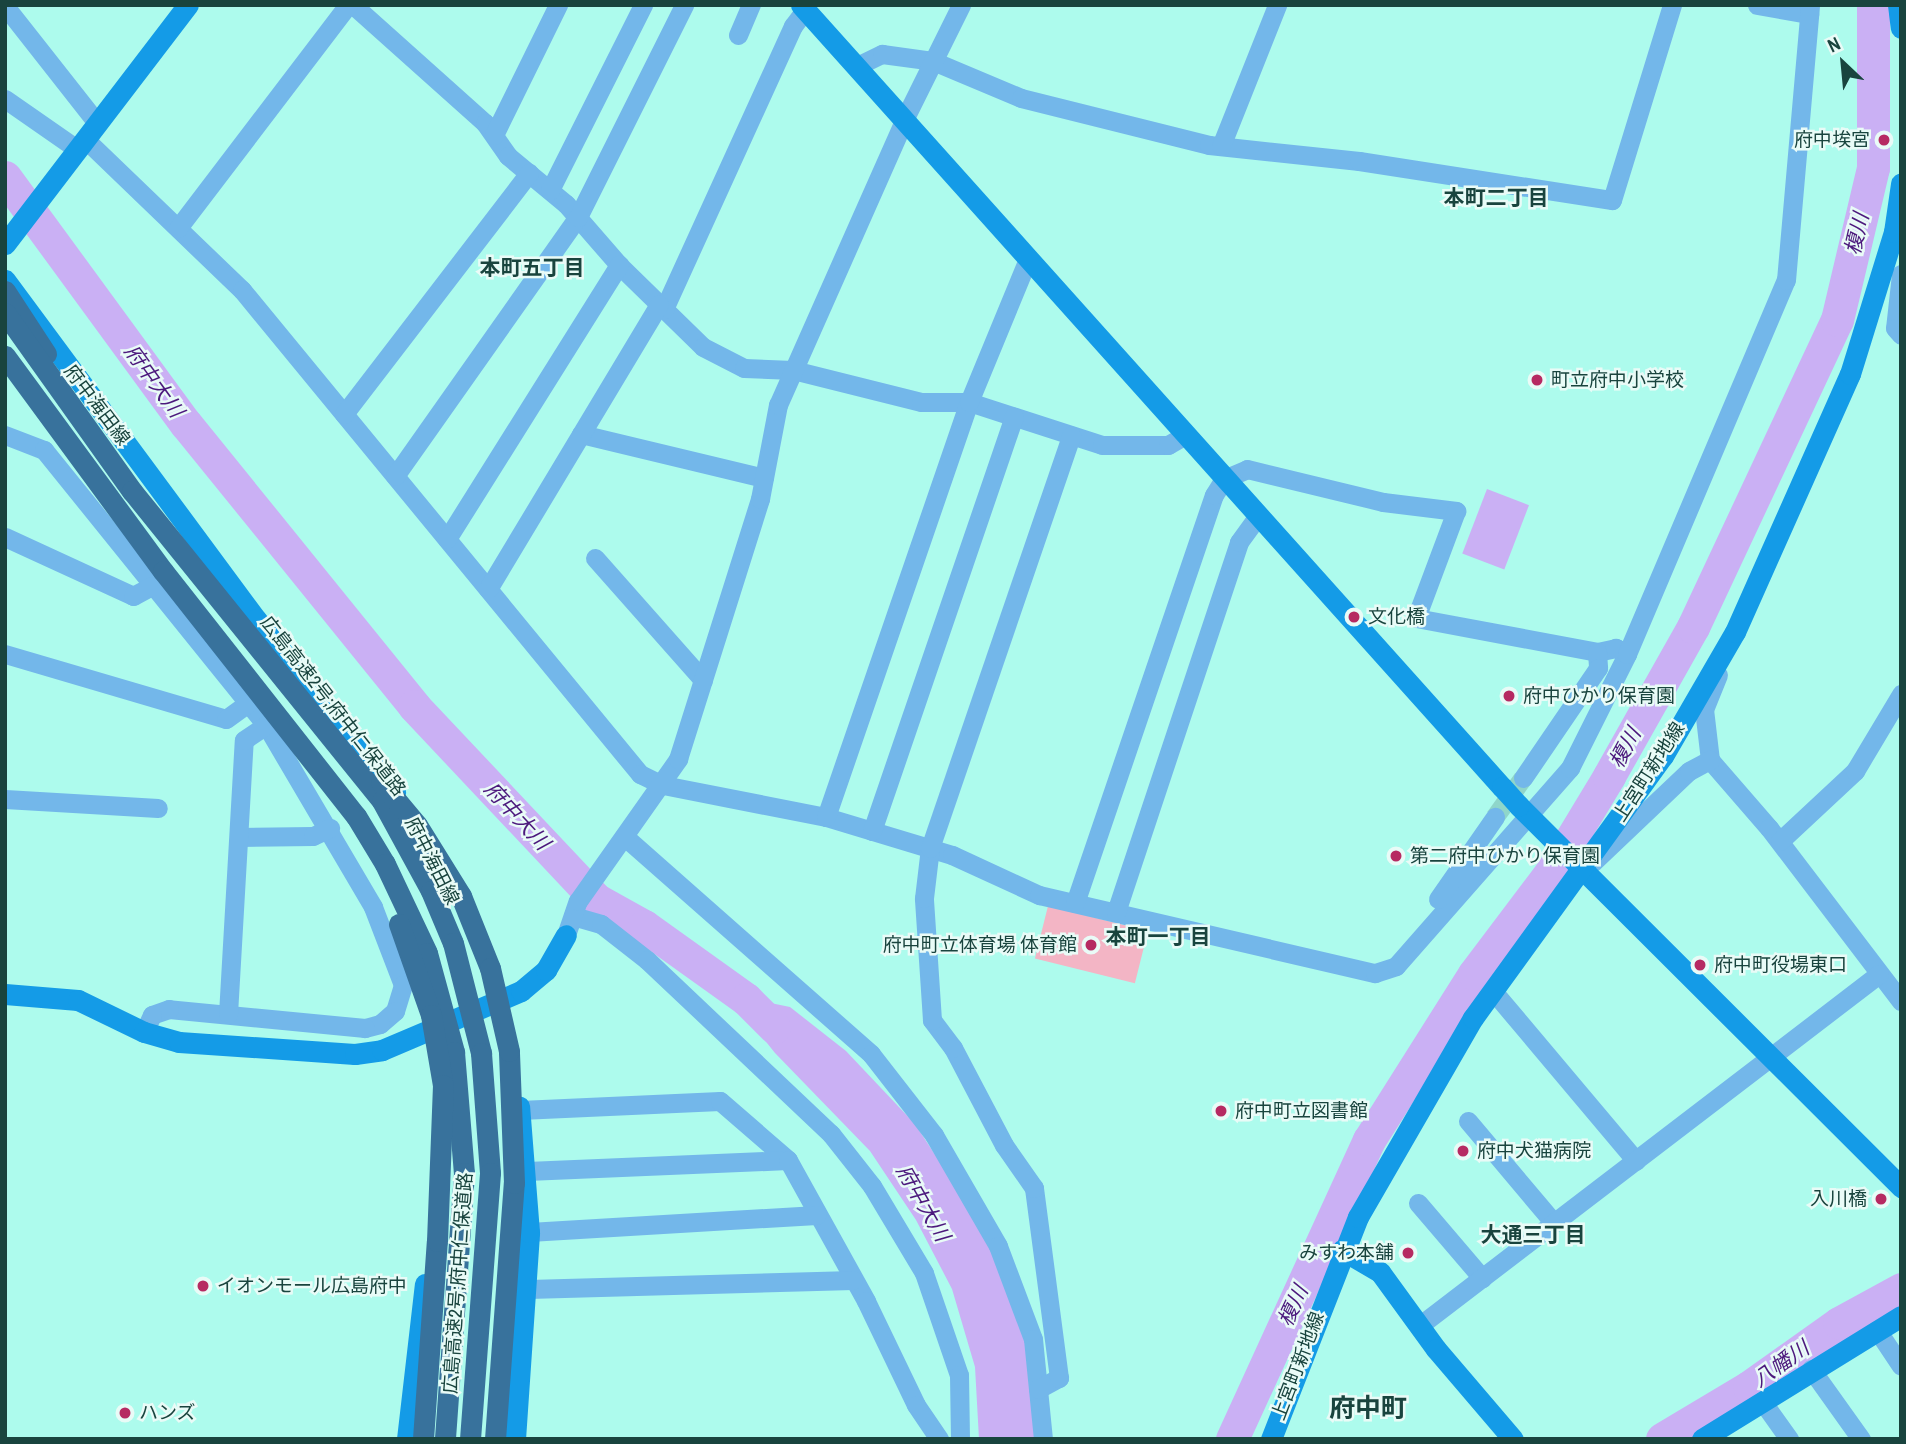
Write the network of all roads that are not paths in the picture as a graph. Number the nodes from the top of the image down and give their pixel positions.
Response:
1 (188, 5) edge
2 (558, 5) edge
3 (643, 5) edge
4 (684, 5) edge
5 (751, 5) edge
6 (961, 5) edge
7 (1277, 5) edge
8 (1672, 5) edge
9 (1757, 5) edge
10 (1898, 5) edge
11 (5, 6) edge
12 (356, 7) edge
13 (803, 8) edge
14 (1810, 9) edge
15 (1901, 28) edge
16 (738, 35) dead end
17 (933, 61) junction
18 (856, 66) junction
19 (5, 99) edge
20 (904, 120) junction
21 (494, 135) junction
22 (87, 137) junction
23 (1220, 146) junction
24 (528, 173) junction
25 (1901, 184) edge
26 (550, 190) junction
27 (578, 218) junction
28 (178, 228) junction
29 (1897, 239) edge
30 (7, 242) edge
31 (1028, 258) junction
32 (619, 265) junction
33 (1901, 274) edge
34 (5, 280) edge
35 (5, 291) edge
36 (662, 306) junction
37 (5, 313) edge
38 (1901, 335) edge
39 (5, 356) edge
40 (793, 370) junction
41 (970, 402) junction
42 (344, 414) junction
43 (1014, 416) junction
44 (581, 433) junction
45 (5, 435) edge
46 (1071, 435) junction
47 (1185, 435) junction
48 (396, 476) junction
49 (764, 478) junction
50 (1224, 479) junction
51 (1258, 516) junction
52 (5, 537) edge
53 (447, 539) junction
54 (185, 558) junction
55 (595, 558) dead end
56 (152, 586) junction
57 (488, 589) junction
58 (1734, 632) junction
59 (1597, 652) junction
60 (5, 654) edge
61 (1627, 654) junction
62 (703, 680) junction
63 (1901, 694) edge
64 (302, 700) junction
65 (247, 704) junction
66 (274, 721) junction
67 (1710, 760) junction
68 (1523, 778) tunnel mouth
69 (663, 785) junction
70 (5, 799) edge
71 (158, 808) dead end
72 (1527, 815) junction
73 (826, 817) junction
74 (1495, 817) tunnel mouth
75 (330, 828) junction
76 (872, 831) junction
77 (239, 837) junction
78 (622, 841) junction
79 (1780, 841) junction
80 (930, 848) junction
81 (1576, 866) junction
82 (1075, 903) junction
83 (1116, 912) junction
84 (573, 917) junction
85 (1421, 936) junction
86 (1879, 974) junction
87 (1493, 990) junction
88 (5, 994) edge
89 (496, 1000) junction
90 (1901, 1000) edge
91 (228, 1014) junction
92 (429, 1028) junction
93 (144, 1032) junction
94 (1772, 1060) junction
95 (520, 1110) junction
96 (1468, 1121) dead end
97 (788, 1160) junction
98 (1636, 1161) junction
99 (527, 1171) junction
100 (1901, 1187) edge
101 (1418, 1203) dead end
102 (816, 1214) junction
103 (1554, 1223) junction
104 (529, 1232) junction
105 (1342, 1250) junction
106 (1482, 1278) junction
107 (853, 1280) junction
108 (528, 1289) junction
109 (1901, 1316) edge
110 (1419, 1326) junction
111 (1877, 1330) junction
112 (1901, 1366) edge
113 (1811, 1369) junction
114 (1038, 1389) junction
115 (1762, 1401) junction
116 (916, 1405) junction
117 (1703, 1438) edge
118 (408, 1439) edge
119 (423, 1439) edge
120 (445, 1439) edge
121 (470, 1439) edge
122 (495, 1439) edge
123 (515, 1439) edge
124 (920, 1439) edge
125 (939, 1439) edge
126 (960, 1439) edge
127 (1043, 1439) edge
128 (1271, 1439) edge
129 (1513, 1439) edge
130 (1789, 1439) edge
131 (1861, 1439) edge

1 - 22 main road
2 - 21 street
3 - 26 street
4 - 27 street
5 - 16 street
6 - 17 street
7 - 23 street
8 - 23 street
9 - 14 street
10 - 15 main road
11 - 22 street
12 - 21 street
12 - 28 street
13 - 18 main road
13 - 36 street
14 - 61 street
17 - 18 street
17 - 20 street
17 - 23 street
18 - 20 main road
19 - 22 street
20 - 31 main road
20 - 40 street
21 - 24 street
22 - 28 street
22 - 30 main road
24 - 26 street
24 - 42 street
25 - 29 main road, 上宮町新地線
26 - 27 street
27 - 32 street
27 - 48 street
28 - 42 street
29 - 58 main road, 上宮町新地線
31 - 41 street
31 - 47 main road
32 - 36 street
32 - 53 street
33 - 38 street
34 - 89 main road, 府中海田線
35 - 54 highway, bridge
36 - 40 street
36 - 44 street
37 - 54 highway, 広島高速2号;府中仁保道路, bridge
39 - 66 highway, 広島高速2号;府中仁保道路, bridge
40 - 41 street
40 - 49 street
41 - 43 street
41 - 73 street
42 - 48 street
43 - 46 street
43 - 76 street
44 - 49 street
44 - 57 street
45 - 56 street
46 - 47 street
46 - 80 street
47 - 50 main road
48 - 53 street
49 - 62 street
50 - 51 main road
50 - 59 street
50 - 82 street
51 - 72 main road, bridge
51 - 83 street
52 - 56 street
53 - 57 street
54 - 64 highway, 広島高速2号;府中仁保道路, bridge
55 - 62 street
56 - 65 street
57 - 69 street
58 - 67 street
58 - 81 main road, 上宮町新地線
59 - 61 street
59 - 68 street
60 - 65 street
61 - 72 street
62 - 69 street
63 - 79 street
64 - 121 highway, 広島高速2号;府中仁保道路, bridge
64 - 122 highway, bridge
65 - 66 street
66 - 75 street
66 - 77 street
66 - 119 highway, bridge
66 - 120 highway, 広島高速2号;府中仁保道路, bridge
67 - 79 street
67 - 81 street
69 - 73 street
69 - 78 street
70 - 71 street
72 - 81 main road
72 - 85 street
73 - 76 street
74 - 85 street
75 - 77 street
75 - 91 street
76 - 80 street
77 - 91 street
78 - 84 street
78 - 114 street
79 - 86 street
80 - 82 street
80 - 114 street
81 - 87 main road, 上宮町新地線
81 - 94 main road
82 - 83 street
83 - 85 street
84 - 89 main road
84 - 126 street
86 - 90 street
86 - 94 street
87 - 98 street
87 - 105 main road, 上宮町新地線
88 - 93 main road
89 - 92 main road
89 - 95 main road, 府中海田線
91 - 93 street
92 - 93 main road
92 - 118 main road
94 - 98 street
94 - 100 main road
95 - 97 street
95 - 99 main road, 府中海田線
96 - 103 street
97 - 99 street
97 - 102 street
98 - 103 street
99 - 104 main road, 府中海田線
101 - 106 street
102 - 104 street
102 - 107 street
103 - 106 street
104 - 108 main road, 府中海田線
105 - 110 main road
105 - 128 main road, 上宮町新地線
106 - 110 street
107 - 108 street
107 - 116 street
108 - 123 main road, 府中海田線
109 - 111 main road
110 - 129 main road
111 - 112 street
111 - 113 main road
113 - 115 main road
113 - 131 street
114 - 127 street
115 - 117 main road
115 - 130 street
116 - 124 street
116 - 125 street

